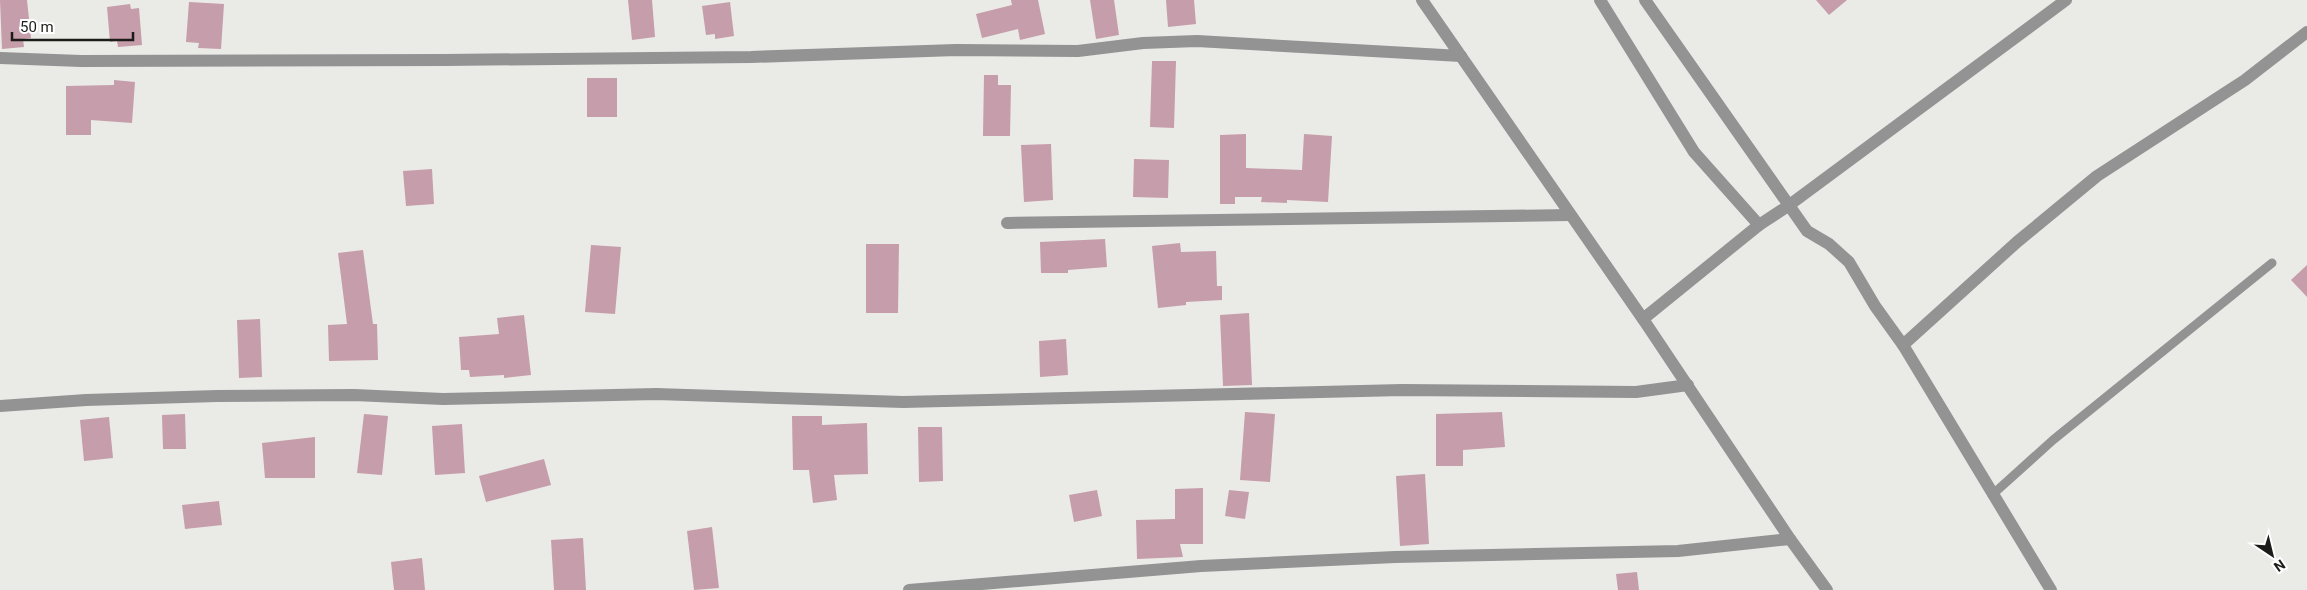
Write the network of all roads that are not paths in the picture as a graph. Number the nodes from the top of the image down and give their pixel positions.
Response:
1 (1422, 0) edge
2 (1600, 0) edge
3 (1645, 0) edge
4 (2066, 0) edge
5 (2307, 32) edge
6 (1461, 56) junction
7 (0, 58) edge
8 (1788, 206) junction
9 (1570, 215) junction
10 (1007, 223) dead end
11 (1759, 224) junction
12 (2272, 263) dead end
13 (1643, 319) junction
14 (1903, 345) junction
15 (1688, 385) junction
16 (0, 406) edge
17 (1992, 495) junction
18 (1790, 539) junction
19 (909, 590) edge
20 (1827, 590) edge
21 (2050, 590) edge

1 - 6 street
2 - 11 street
3 - 8 street
4 - 8 street
5 - 14 street
6 - 7 street
6 - 9 street
8 - 11 street
8 - 14 street
9 - 10 street
9 - 13 street
11 - 13 street
12 - 17 lane
13 - 15 street
14 - 17 street
15 - 16 street
15 - 18 street
17 - 21 street
18 - 19 street
18 - 20 street

